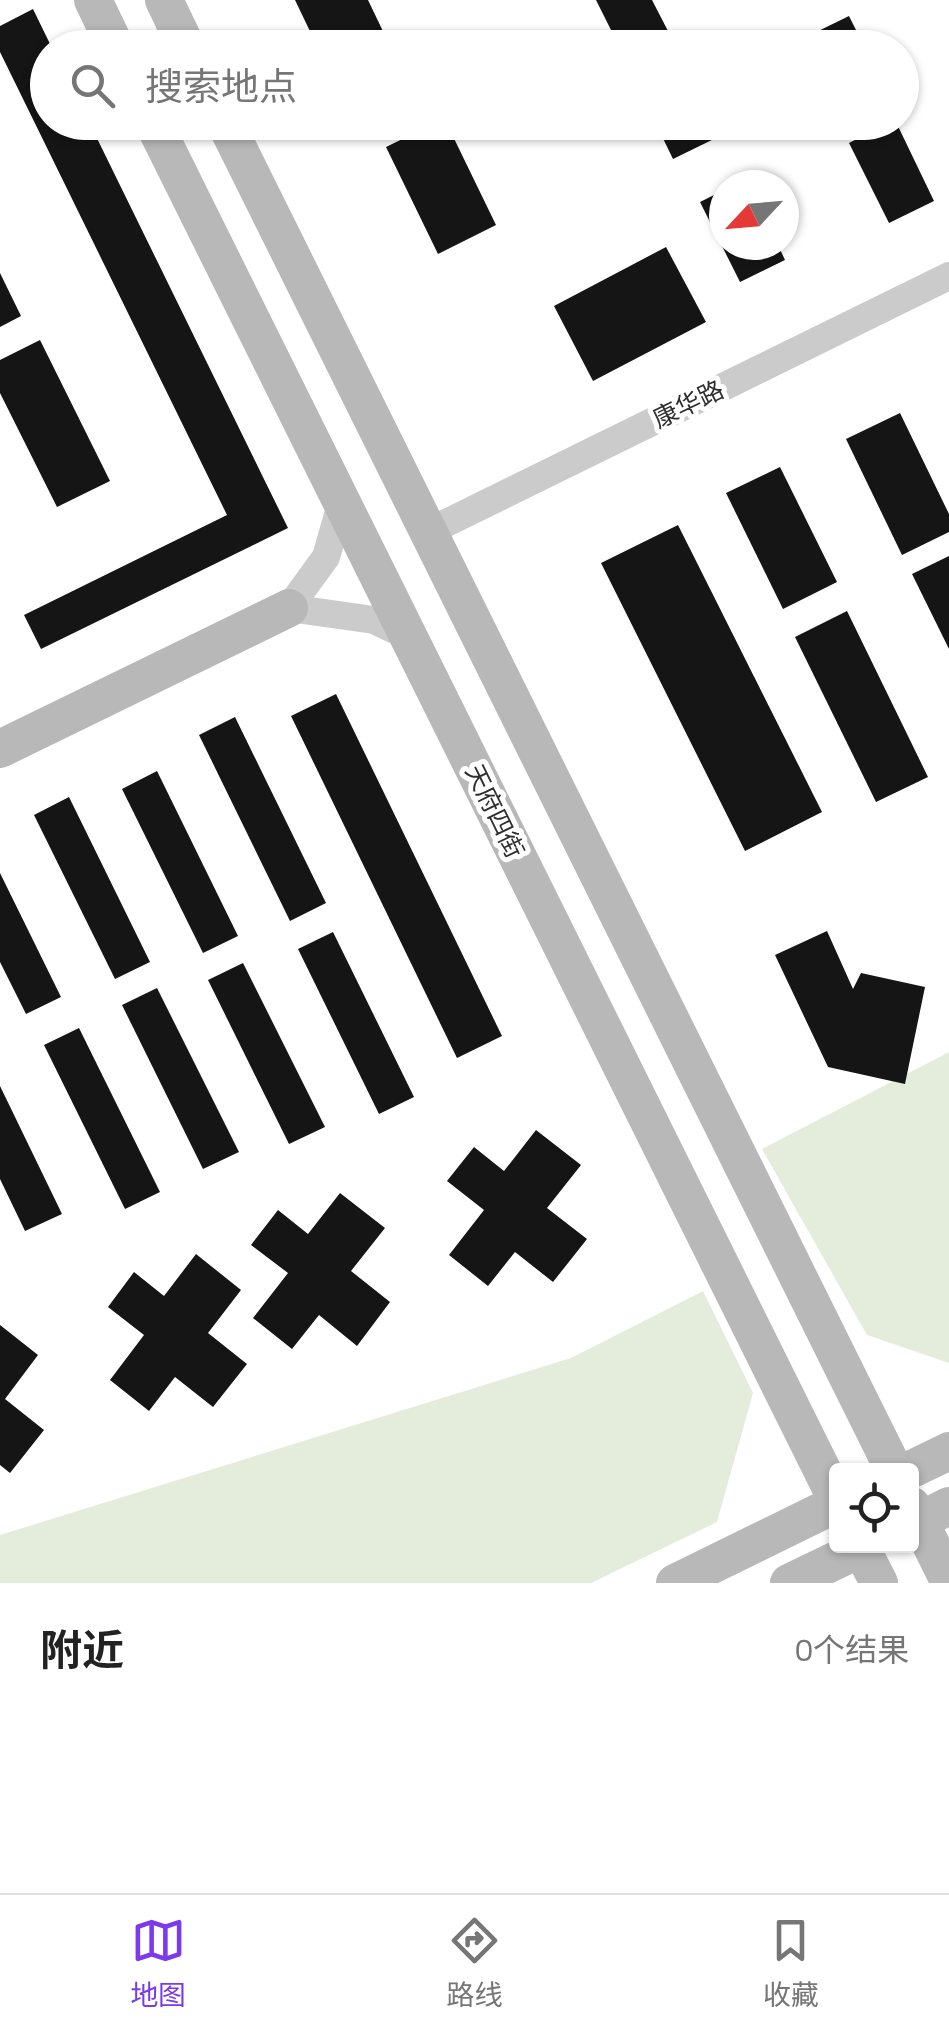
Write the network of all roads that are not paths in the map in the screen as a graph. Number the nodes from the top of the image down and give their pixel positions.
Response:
1 (92, 0) edge
2 (164, 0) edge
3 (107, 30) edge
4 (178, 30) edge
5 (162, 140) edge
6 (233, 140) edge
7 (949, 276) edge
8 (342, 502) junction
9 (428, 532) junction
10 (289, 608) junction
11 (408, 636) junction
12 (0, 750) edge
13 (949, 1451) edge
14 (891, 1463) edge
15 (919, 1466) edge
16 (829, 1487) edge
17 (829, 1505) edge
18 (923, 1515) edge
19 (848, 1553) edge
20 (865, 1553) edge
21 (949, 1582) edge
22 (675, 1583) edge
23 (789, 1583) edge
24 (878, 1583) edge

1 - 3 main road
2 - 4 main road
5 - 8 main road, 天府四街
6 - 9 main road
7 - 9 street, 康华路
8 - 10 street
8 - 11 main road, 天府四街
9 - 14 main road
10 - 11 street
10 - 12 main road
11 - 16 main road, 天府四街
13 - 15 main road
17 - 22 main road
18 - 21 main road
19 - 23 main road
20 - 24 main road

